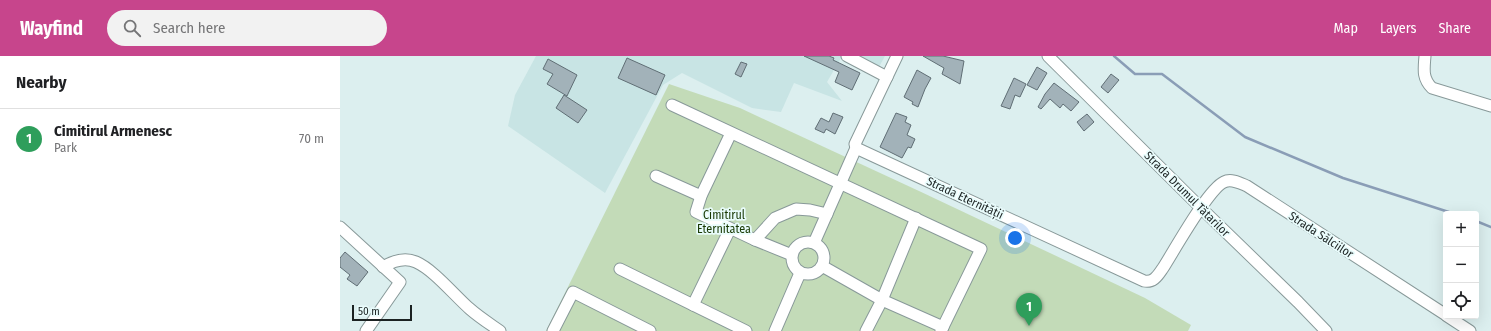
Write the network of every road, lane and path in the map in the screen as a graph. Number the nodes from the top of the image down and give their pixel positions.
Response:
1 (848, 56) edge
2 (898, 56) edge
3 (1048, 56) edge
4 (1426, 56) edge
5 (887, 77) junction
6 (672, 105) dead end
7 (1491, 106) edge
8 (730, 133) junction
9 (856, 148) junction
10 (656, 176) dead end
11 (840, 184) junction
12 (701, 196) junction
13 (1201, 208) junction
14 (827, 214) junction
15 (916, 218) junction
16 (340, 227) edge
17 (730, 229) junction
18 (755, 240) junction
19 (814, 243) junction
20 (792, 255) junction
21 (822, 266) junction
22 (383, 267) junction
23 (620, 268) dead end
24 (800, 273) junction
25 (882, 300) junction
26 (693, 305) junction
27 (1443, 314) edge
28 (1451, 319) edge
29 (942, 329) edge
30 (366, 331) edge
31 (500, 331) edge
32 (553, 331) edge
33 (650, 331) edge
34 (746, 331) edge
35 (775, 331) edge
36 (866, 331) edge
37 (1326, 331) edge
38 (1470, 331) edge

1 - 5 street
2 - 5 street
3 - 13 street, Strada Drumul Tătarilor
4 - 7 street
5 - 9 street
6 - 8 street
8 - 11 street
8 - 12 street
9 - 11 street
9 - 13 street, Strada Eternității
10 - 12 street
11 - 14 street
11 - 15 street
12 - 17 street
13 - 27 street, Strada Sălciilor
13 - 37 street, Strada Drumul Tătarilor
14 - 18 street
14 - 19 street
15 - 25 street
15 - 29 street
16 - 22 street
17 - 18 street
17 - 26 street
18 - 20 street
19 - 20 street
19 - 21 street
20 - 24 street
21 - 24 street
21 - 25 street
22 - 30 street
22 - 31 street
23 - 26 street
24 - 35 street
25 - 29 street
25 - 36 street
26 - 34 street
28 - 38 street, Strada Sălciilor
32 - 33 street

